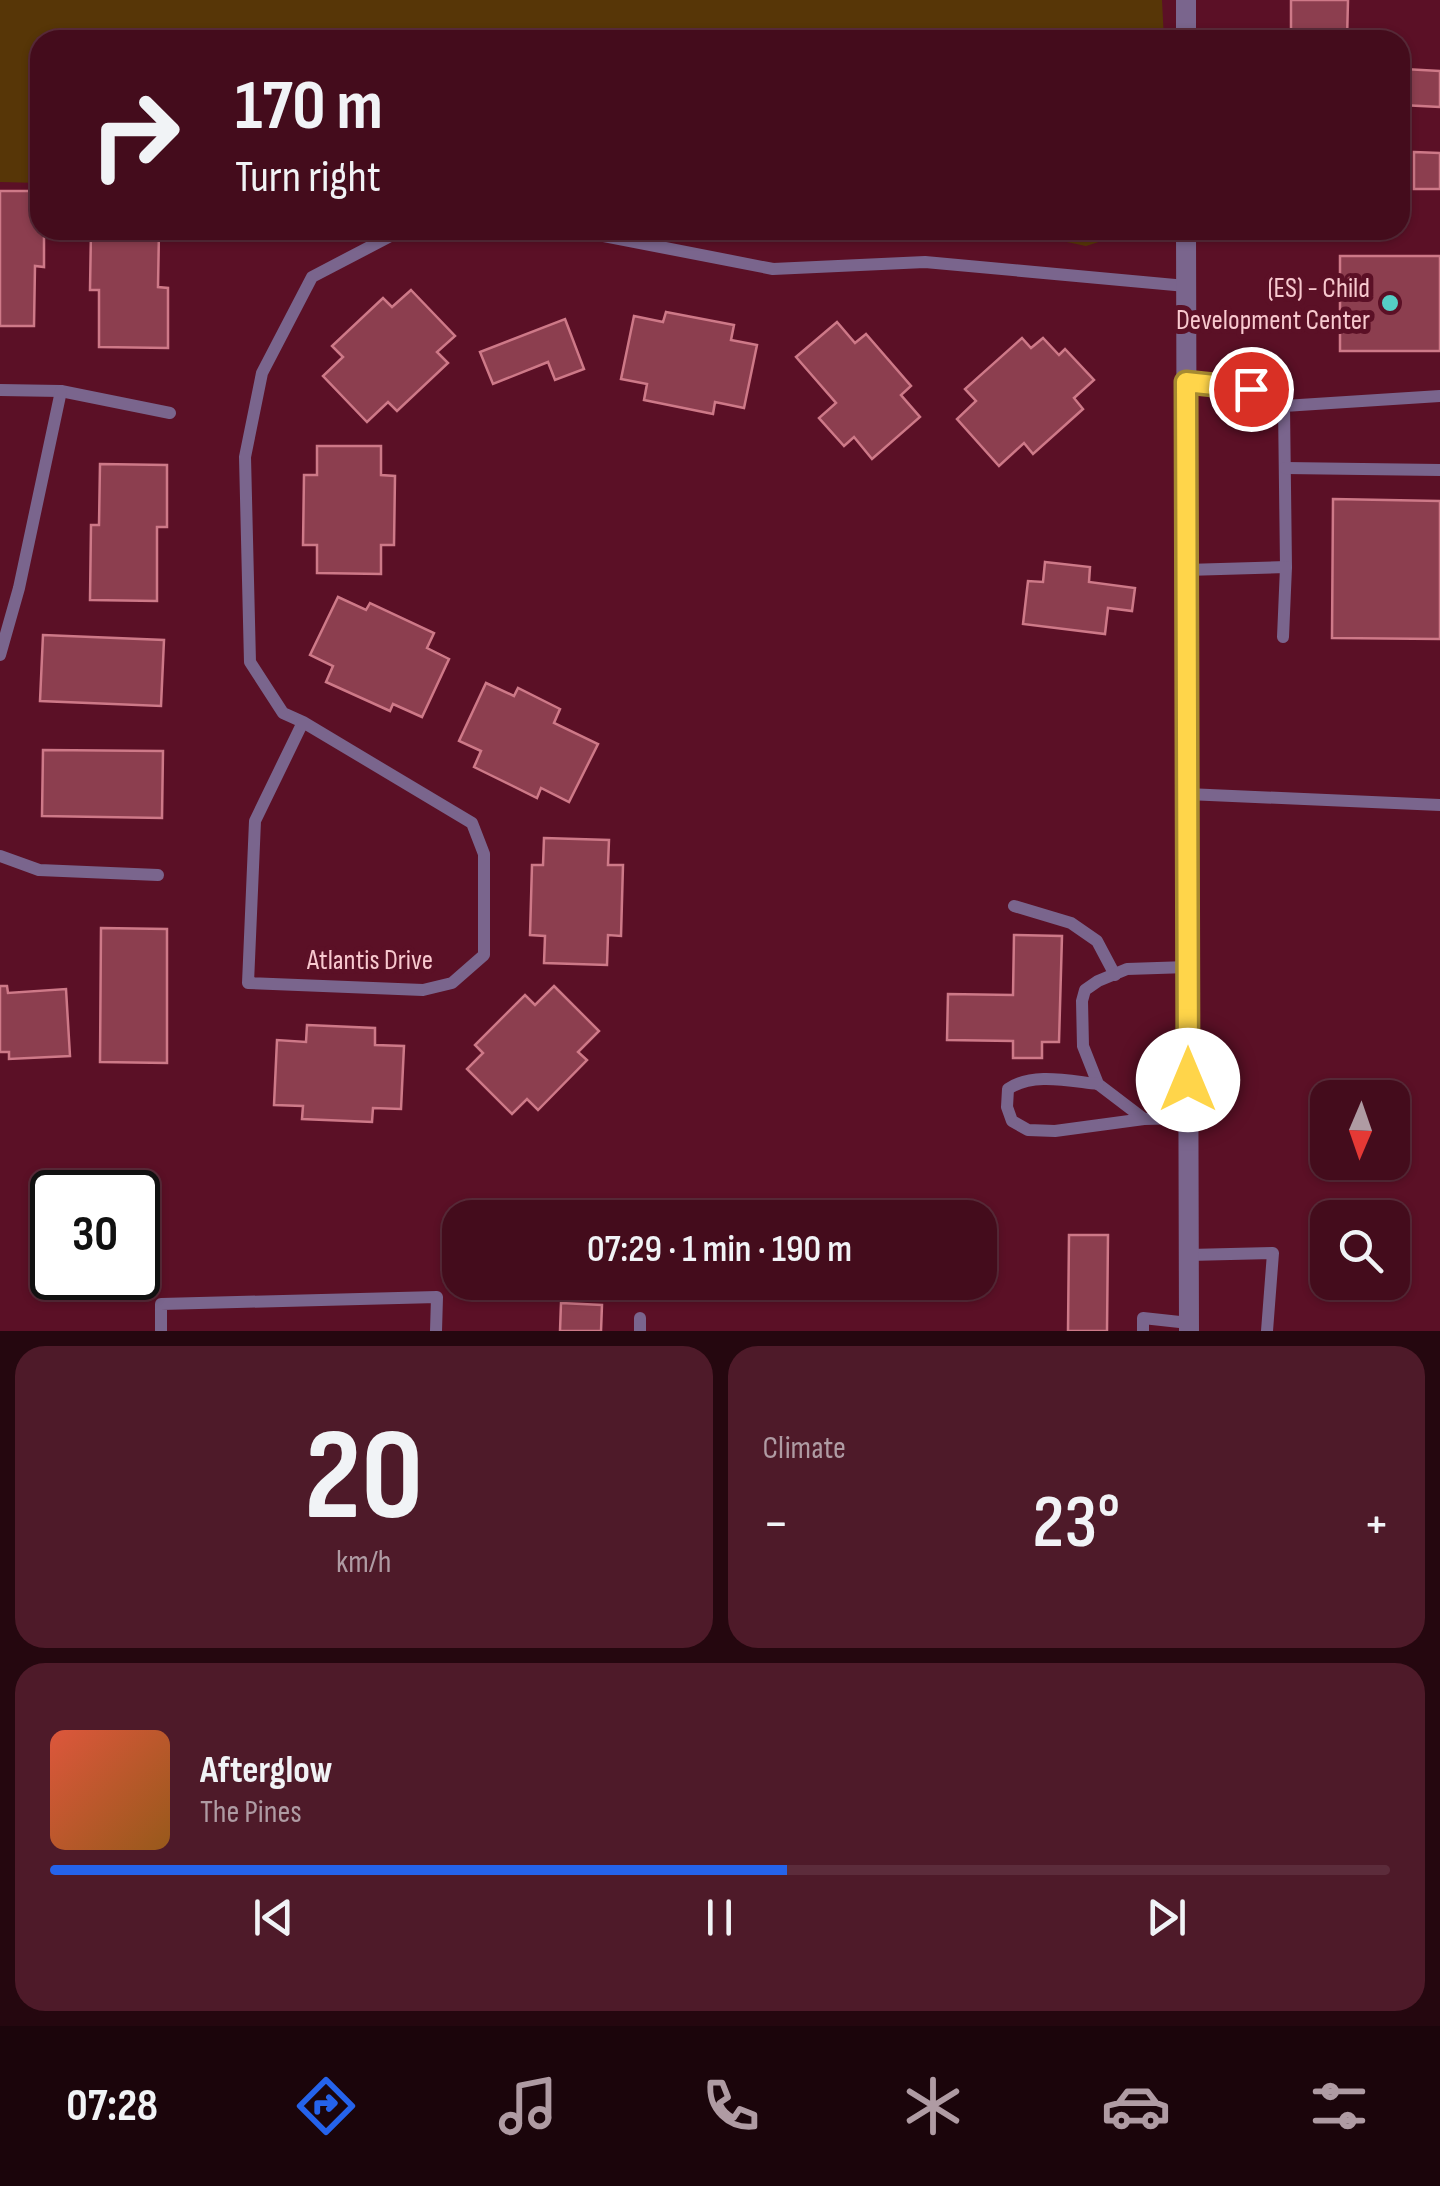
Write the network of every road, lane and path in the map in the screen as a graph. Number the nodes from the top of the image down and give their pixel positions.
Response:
1 (1186, 0) edge
2 (1186, 30) edge
3 (382, 240) edge
4 (624, 240) edge
5 (1186, 240) edge
6 (1186, 286) junction
7 (1186, 382) junction
8 (0, 390) edge
9 (61, 391) junction
10 (1440, 396) edge
11 (1284, 406) junction
12 (170, 413) dead end
13 (1285, 468) junction
14 (1440, 470) edge
15 (1286, 567) junction
16 (1186, 570) junction
17 (1283, 638) dead end
18 (0, 655) edge
19 (303, 722) junction
20 (1187, 794) junction
21 (1440, 806) edge
22 (0, 856) edge
23 (158, 875) dead end
24 (1014, 906) dead end
25 (1188, 966) junction
26 (1114, 974) junction
27 (1098, 1084) junction
28 (1188, 1118) junction
29 (1144, 1120) junction
30 (1189, 1254) junction
31 (1189, 1327) edge
32 (1267, 1328) edge
33 (162, 1331) edge
34 (436, 1331) edge
35 (1143, 1331) edge

1 - 2 street
3 - 19 lane, Atlantis Drive
4 - 6 lane
5 - 6 street
6 - 7 street
7 - 11 lane
7 - 16 street
8 - 9 lane
9 - 12 lane
9 - 18 lane
10 - 11 lane
11 - 13 lane
13 - 14 lane
13 - 15 lane
15 - 16 lane
15 - 17 lane
16 - 20 street
19 - 19 lane, Atlantis Drive
20 - 21 lane
20 - 25 street
22 - 23 lane
24 - 26 lane
25 - 26 lane
25 - 28 street
26 - 27 lane
27 - 29 lane
27 - 29 lane
28 - 29 lane
28 - 30 street
30 - 31 street
30 - 32 lane
31 - 35 lane
33 - 34 lane

